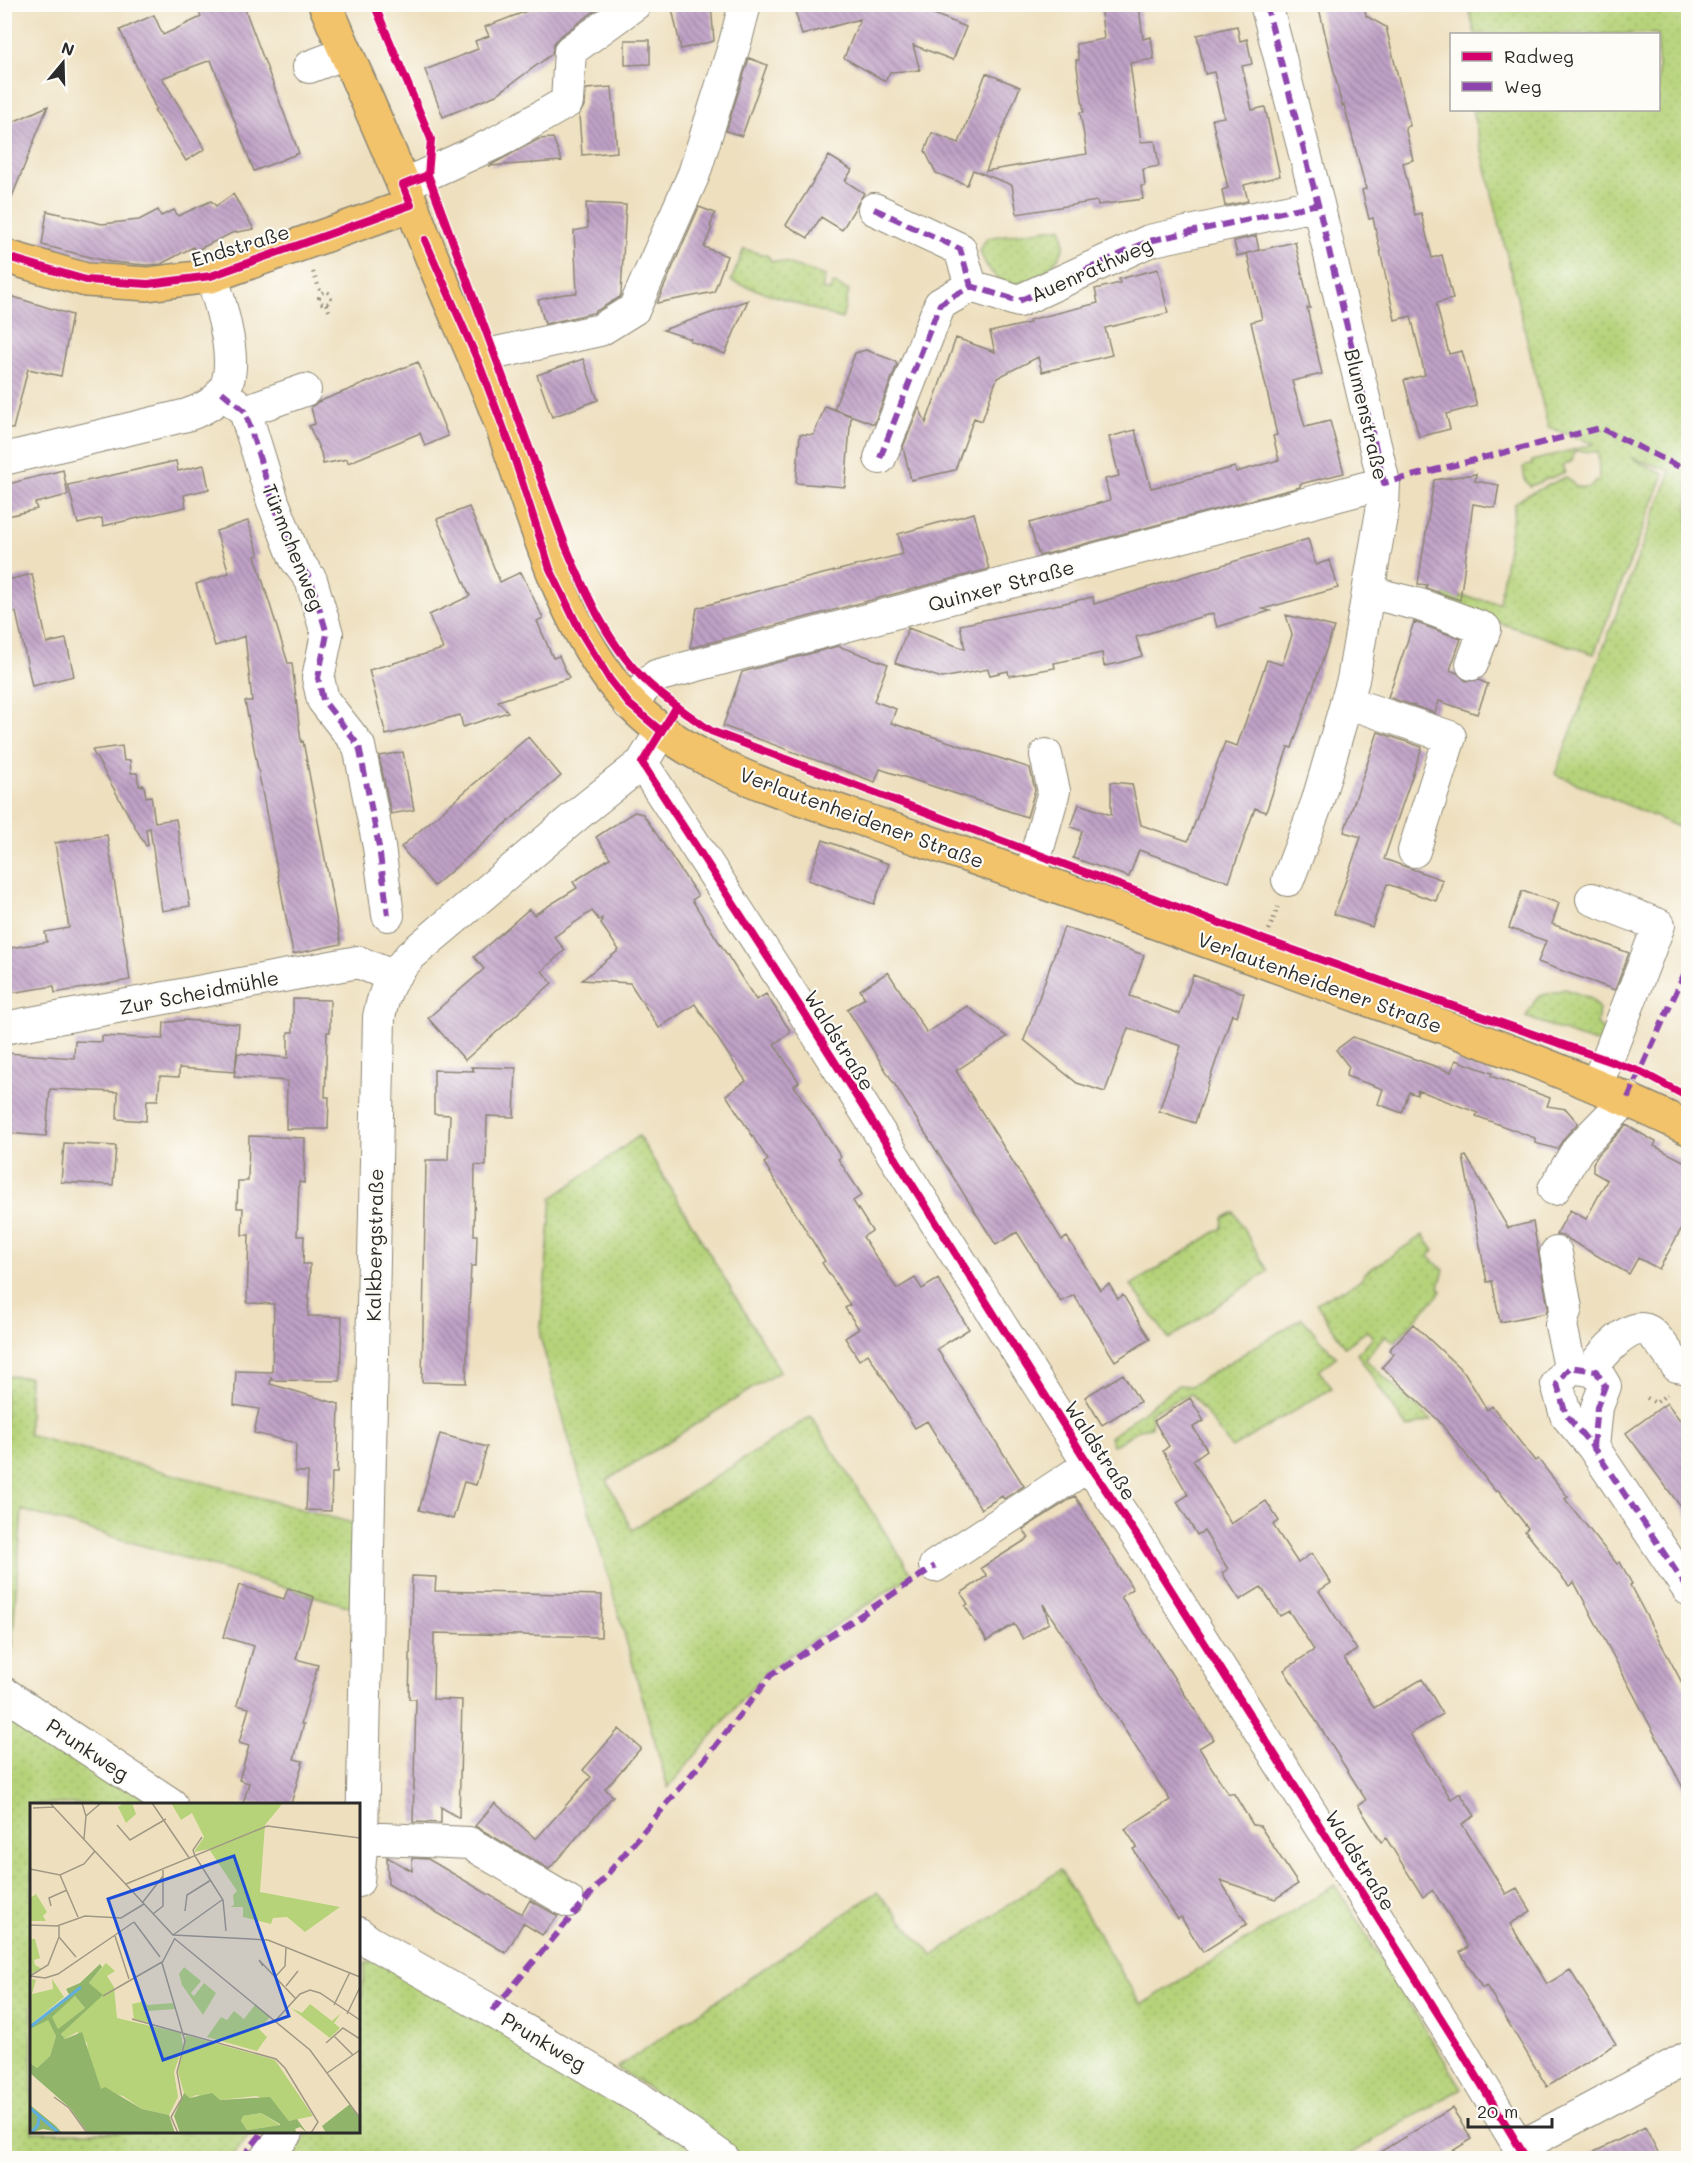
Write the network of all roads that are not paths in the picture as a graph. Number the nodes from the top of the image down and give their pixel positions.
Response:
1 (325, 4) edge
2 (635, 4) edge
3 (745, 4) edge
4 (1266, 4) edge
5 (346, 53) junction
6 (309, 67) dead end
7 (407, 195) junction
8 (1318, 204) junction
9 (874, 209) dead end
10 (4, 256) edge
11 (211, 276) junction
12 (971, 286) junction
13 (478, 362) junction
14 (305, 390) dead end
15 (234, 402) junction
16 (880, 458) dead end
17 (4, 459) edge
18 (1384, 483) junction
19 (1368, 592) junction
20 (1472, 664) dead end
21 (1346, 702) junction
22 (629, 704) junction
23 (661, 731) junction
24 (1046, 755) dead end
25 (642, 763) junction
26 (1414, 851) dead end
27 (1030, 877) junction
28 (1288, 880) road end
29 (1592, 899) dead end
30 (388, 915) dead end
31 (391, 978) junction
32 (4, 1028) edge
33 (1595, 1086) junction
34 (1628, 1098) junction
35 (1689, 1128) edge
36 (1554, 1189) dead end
37 (1556, 1253) dead end
38 (1581, 1368) junction
39 (1683, 1381) edge
40 (1089, 1465) junction
41 (935, 1566) dead end
42 (1689, 1589) edge
43 (4, 1693) edge
44 (169, 1803) edge
45 (362, 1838) junction
46 (360, 1860) edge
47 (568, 1901) dead end
48 (360, 1934) edge
49 (1689, 2057) edge
50 (286, 2133) edge
51 (1523, 2153) edge
52 (266, 2158) edge
53 (723, 2158) edge

1 - 5 main road, Verlautenheidener Straße
2 - 7 street
3 - 13 street
4 - 8 street, Blumenstraße
5 - 6 street
5 - 7 main road, Verlautenheidener Straße
7 - 11 main road, Endstraße
7 - 13 main road, Verlautenheidener Straße
8 - 12 street, Auenrathweg
8 - 18 street, Blumenstraße
9 - 12 street
10 - 11 main road, Endstraße
11 - 15 street
12 - 16 street
13 - 22 main road, Verlautenheidener Straße
14 - 15 street
15 - 17 street
15 - 30 street, Türmchenweg
18 - 19 street, Blumenstraße
18 - 22 street, Quinxer Straße
19 - 20 street
19 - 21 street, Blumenstraße
21 - 26 street
21 - 28 street, Blumenstraße
22 - 23 main road, Verlautenheidener Straße
23 - 25 street, Kalkbergstraße
23 - 27 main road, Verlautenheidener Straße
24 - 27 street
25 - 31 street, Kalkbergstraße
25 - 40 street, Waldstraße
27 - 33 main road, Verlautenheidener Straße
29 - 33 street
31 - 32 street, Zur Scheidmühle
31 - 45 street, Kalkbergstraße
33 - 34 main road, Verlautenheidener Straße
34 - 35 main road, Verlautenheidener Straße
34 - 36 street
37 - 38 street
38 - 39 street
38 - 42 street
40 - 41 street
40 - 51 street, Waldstraße
43 - 44 street, Prunkweg
45 - 46 street, Kalkbergstraße
45 - 47 street
48 - 53 street, Prunkweg
49 - 51 street
50 - 52 street

